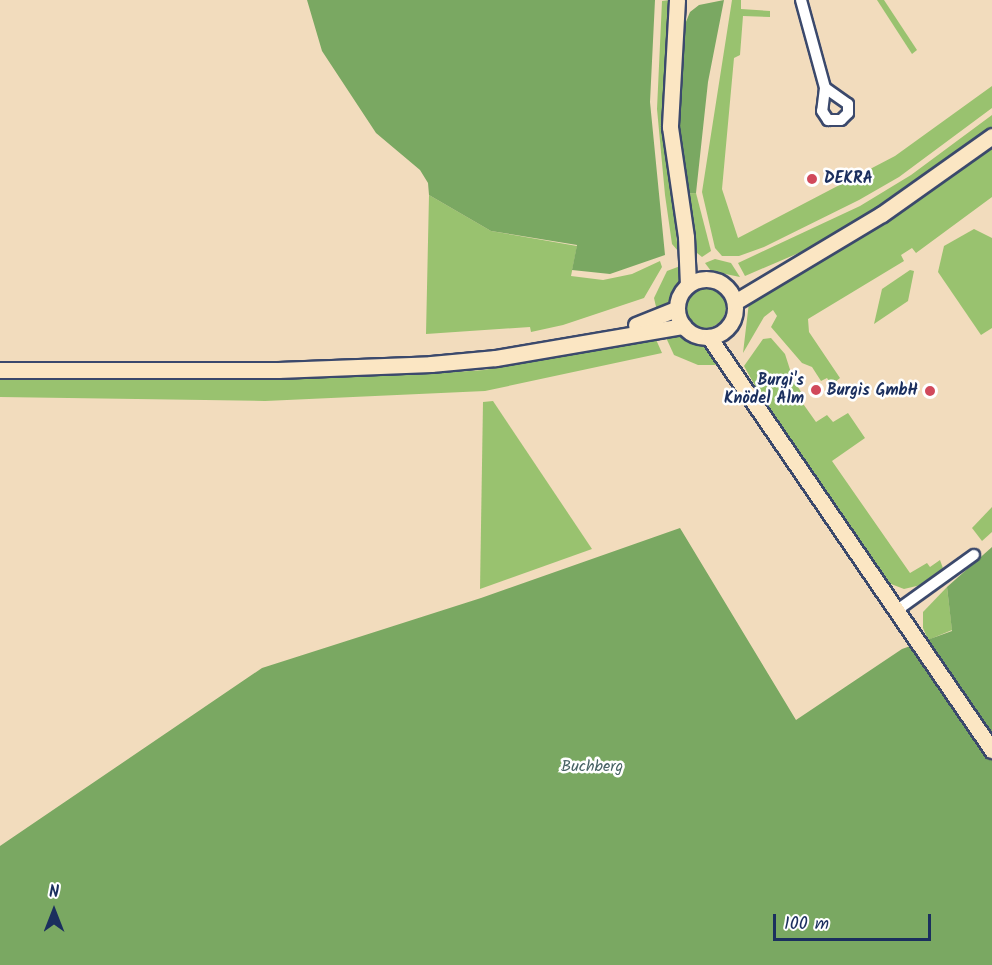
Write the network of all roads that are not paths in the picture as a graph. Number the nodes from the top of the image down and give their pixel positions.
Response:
1 (677, 0) edge
2 (801, 0) edge
3 (825, 88) dead end
4 (992, 136) edge
5 (686, 237) junction
6 (779, 272) junction
7 (707, 279) junction
8 (688, 285) junction
9 (724, 285) junction
10 (735, 302) junction
11 (676, 309) junction
12 (683, 326) junction
13 (725, 330) junction
14 (615, 335) junction
15 (709, 338) junction
16 (0, 370) edge
17 (744, 387) junction
18 (974, 555) dead end
19 (896, 611) junction
20 (992, 750) edge

1 - 5 main road
2 - 3 street
4 - 6 main road
5 - 7 main road
5 - 8 main road
6 - 9 main road
6 - 10 main road
7 - 8 main road
7 - 9 main road
8 - 11 main road
9 - 10 main road
10 - 13 main road
11 - 12 main road
11 - 14 main road
12 - 14 main road
12 - 15 main road
13 - 15 main road
13 - 17 main road
14 - 16 main road
15 - 17 main road
17 - 19 main road
18 - 19 street
19 - 20 main road

